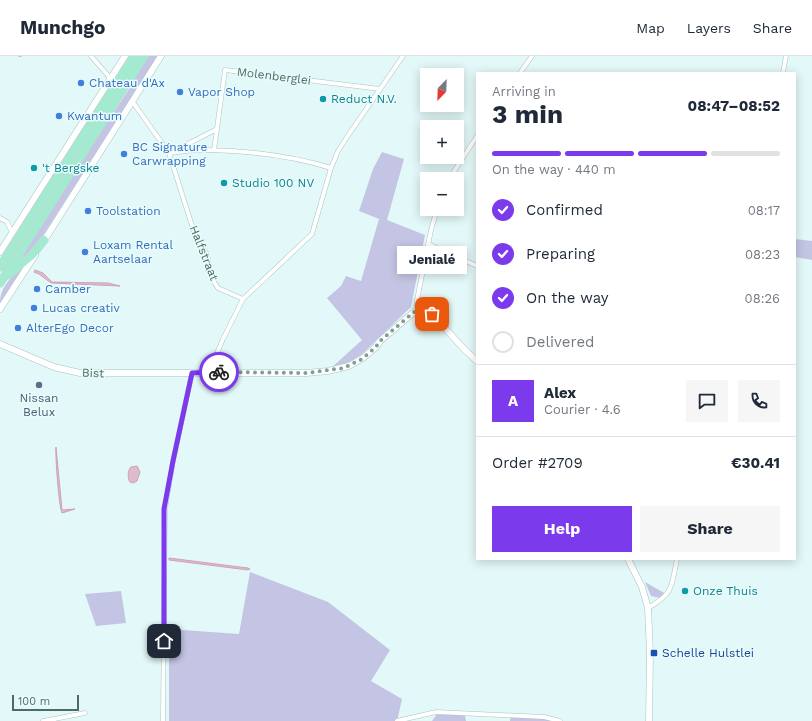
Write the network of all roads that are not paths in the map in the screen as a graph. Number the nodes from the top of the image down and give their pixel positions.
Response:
1 (91, 56) edge
2 (126, 56) edge
3 (134, 56) edge
4 (144, 56) edge
5 (161, 56) edge
6 (404, 56) edge
7 (532, 56) edge
8 (786, 56) edge
9 (521, 72) edge
10 (783, 72) edge
11 (111, 79) junction
12 (380, 90) junction
13 (132, 101) junction
14 (217, 129) junction
15 (476, 138) edge
16 (214, 150) junction
17 (169, 153) junction
18 (331, 168) junction
19 (454, 172) edge
20 (435, 216) edge
21 (0, 218) edge
22 (12, 232) junction
23 (44, 240) junction
24 (428, 244) junction
25 (0, 252) edge
26 (476, 266) edge
27 (0, 267) edge
28 (1, 281) edge
29 (243, 299) junction
30 (0, 309) edge
31 (417, 310) junction
32 (0, 344) edge
33 (476, 360) edge
34 (209, 372) junction
35 (192, 373) junction
36 (628, 560) edge
37 (677, 560) edge
38 (648, 608) junction
39 (85, 713) dead end
40 (54, 720) edge
41 (43, 721) edge
42 (163, 721) edge
43 (397, 721) edge
44 (560, 721) edge
45 (649, 721) edge

1 - 11 street
2 - 11 street
3 - 27 highway
4 - 28 highway
5 - 13 street
6 - 12 street
7 - 9 street
8 - 10 street
11 - 22 street
12 - 14 street, Molenberglei
12 - 18 street
13 - 17 street, Halfstraat
13 - 23 street
14 - 16 street, Molenberglei
14 - 17 street
15 - 19 street
16 - 17 street
16 - 18 street
17 - 29 street, Halfstraat
18 - 29 street
20 - 24 street
21 - 22 street
22 - 25 street
23 - 28 highway
23 - 30 street
24 - 26 street
24 - 31 street
29 - 34 street
31 - 33 street
31 - 34 street, Bist
32 - 35 street, Bist
34 - 35 street, Bist
35 - 42 street
36 - 38 street
37 - 38 street
38 - 45 street
39 - 40 street
40 - 41 street
43 - 44 street

